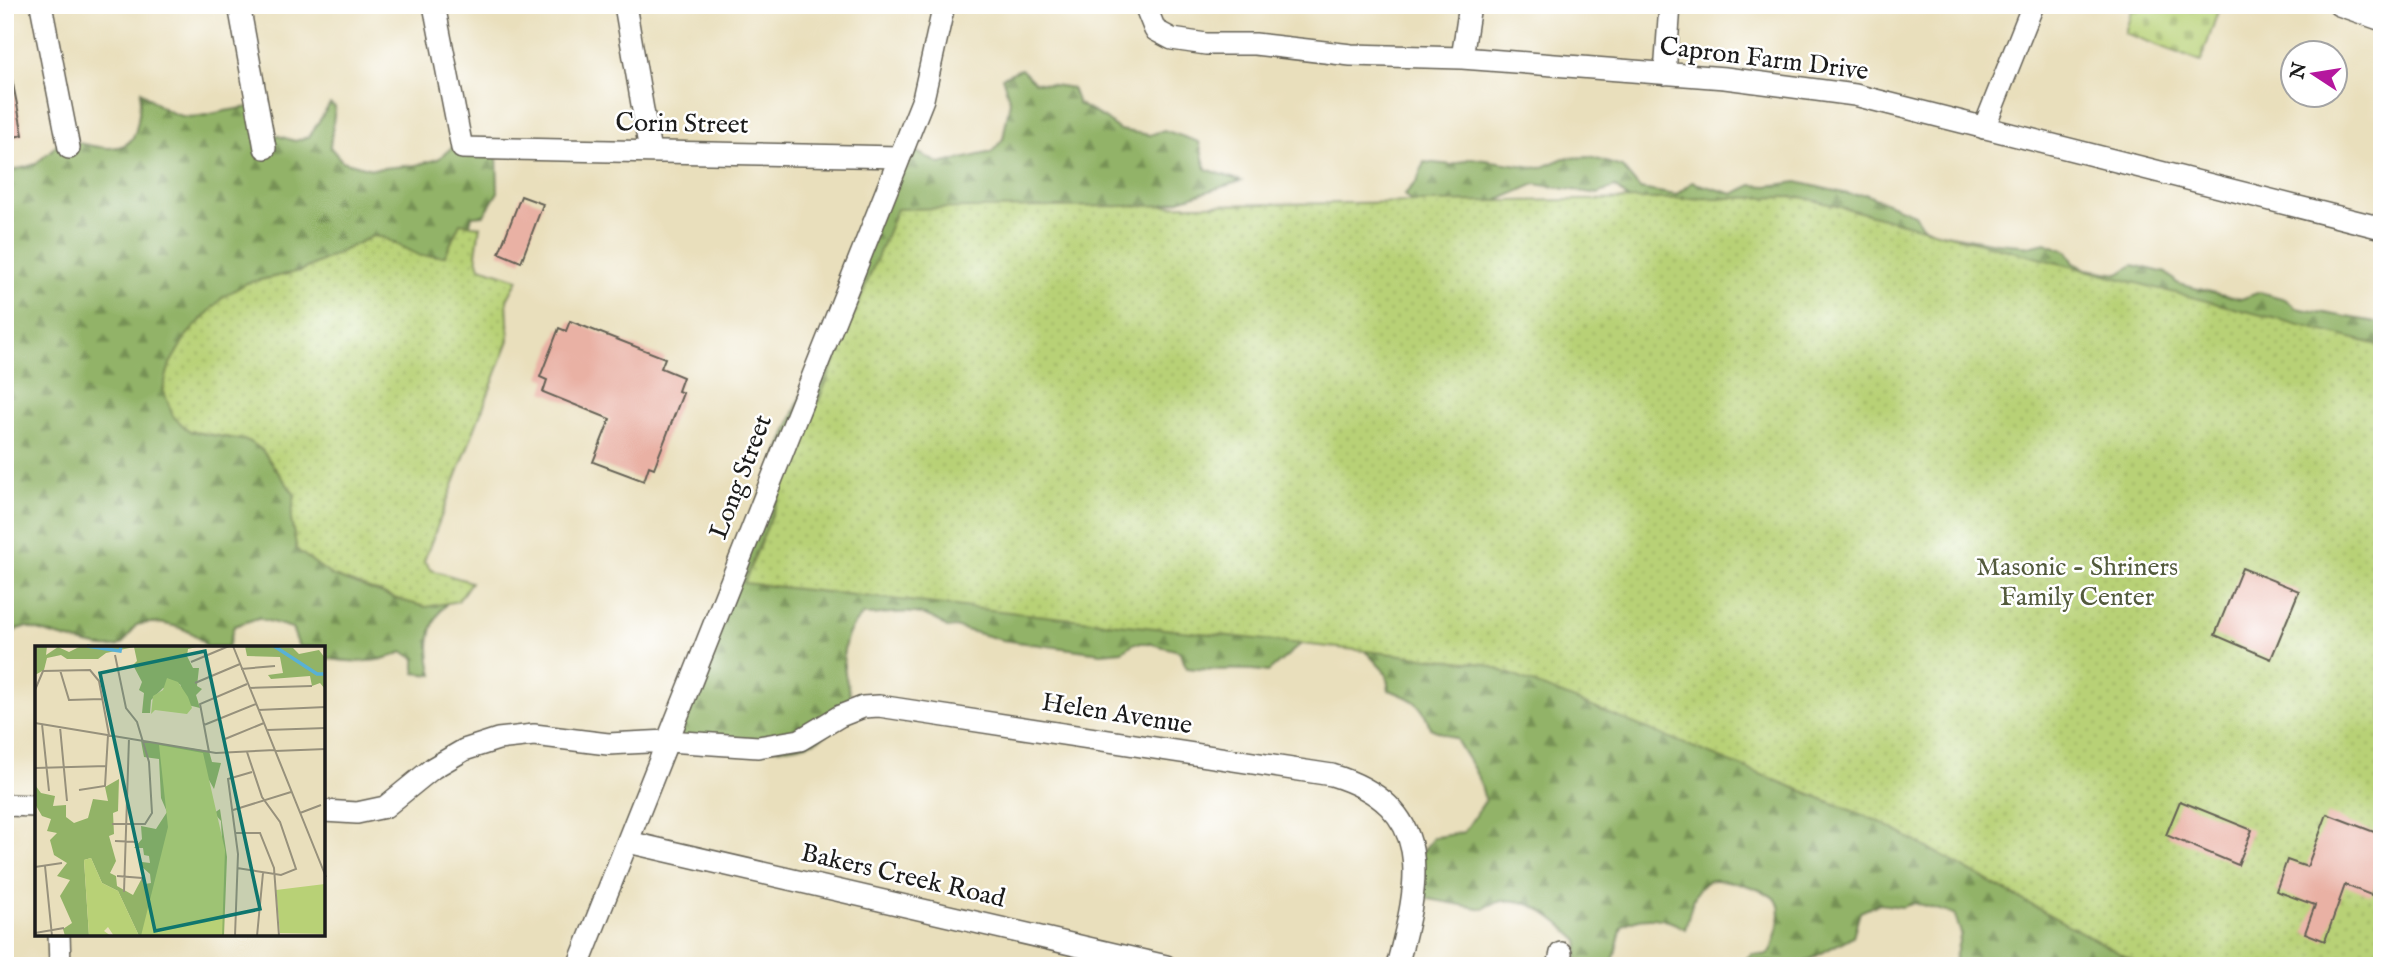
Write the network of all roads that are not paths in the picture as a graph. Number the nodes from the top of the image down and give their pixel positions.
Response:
1 (41, 5) edge
2 (239, 5) edge
3 (434, 5) edge
4 (625, 5) edge
5 (943, 5) edge
6 (1145, 5) edge
7 (1470, 5) edge
8 (1670, 5) edge
9 (2033, 5) edge
10 (2339, 5) edge
11 (2382, 20) edge
12 (1462, 58) junction
13 (1665, 74) junction
14 (1984, 128) junction
15 (69, 148) dead end
16 (265, 148) dead end
17 (650, 151) junction
18 (900, 157) junction
19 (2382, 228) edge
20 (667, 741) junction
21 (5, 805) edge
22 (35, 806) edge
23 (326, 811) edge
24 (628, 842) junction
25 (59, 936) edge
26 (60, 966) edge
27 (578, 966) edge
28 (1166, 966) edge
29 (1397, 966) edge

1 - 15 street
2 - 16 street
3 - 17 street, Corin Street
4 - 17 street
5 - 18 street, Long Street
6 - 12 street, Capron Farm Drive
7 - 12 street
8 - 13 street
9 - 14 street
10 - 11 street
12 - 13 street, Capron Farm Drive
13 - 14 street, Capron Farm Drive
14 - 19 street, Capron Farm Drive
17 - 18 street, Corin Street
18 - 20 street, Long Street
20 - 23 street, Helen Avenue
20 - 24 street, Long Street
20 - 29 street, Helen Avenue
21 - 22 street
24 - 27 street, Long Street
24 - 28 street, Bakers Creek Road
25 - 26 street

